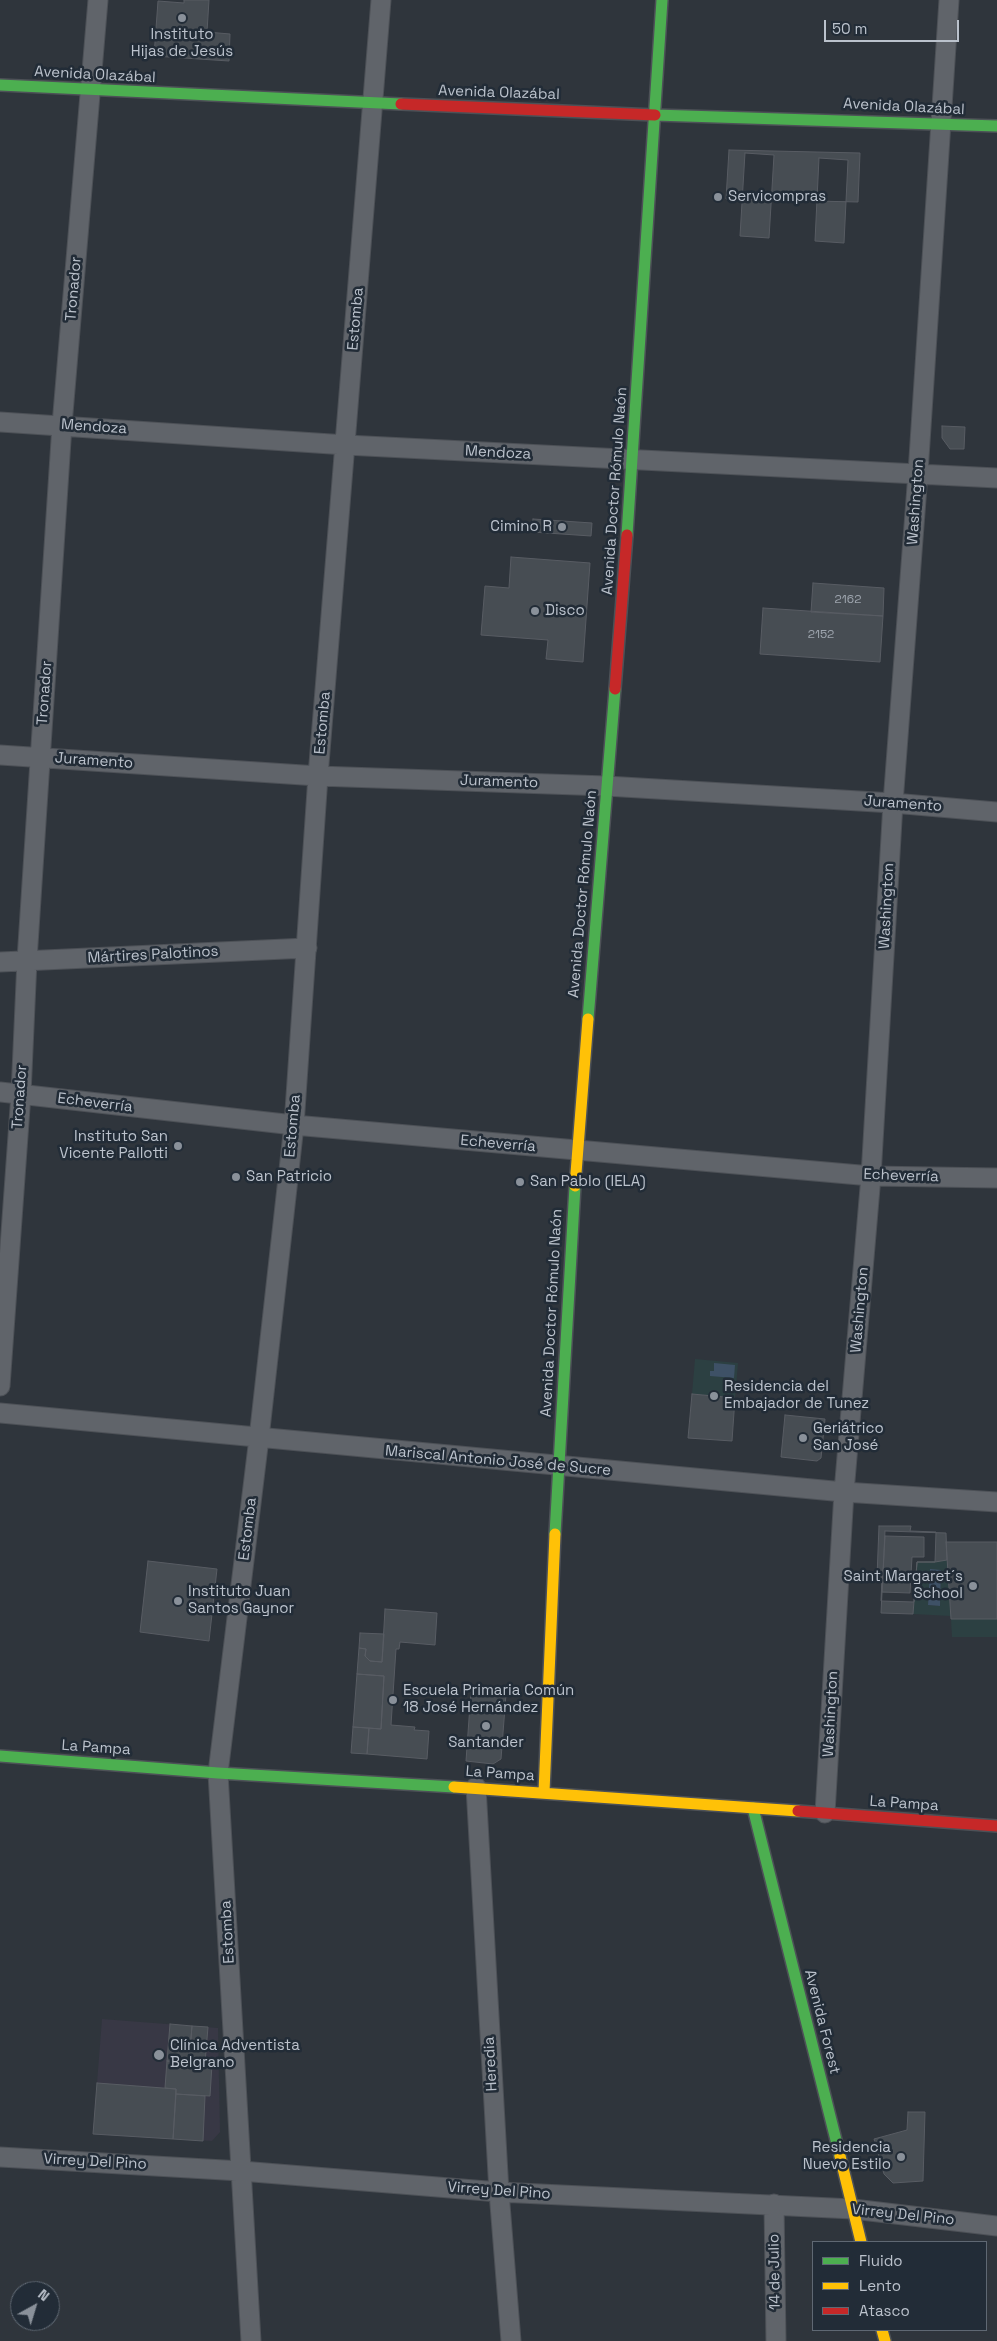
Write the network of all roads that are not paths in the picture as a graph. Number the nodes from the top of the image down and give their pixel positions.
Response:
1 (98, 0) edge
2 (381, 0) edge
3 (662, 0) edge
4 (949, 0) edge
5 (0, 85) edge
6 (92, 90) junction
7 (373, 103) junction
8 (655, 113) junction
9 (942, 124) junction
10 (997, 126) edge
11 (0, 422) edge
12 (62, 425) junction
13 (346, 444) junction
14 (633, 460) junction
15 (918, 473) junction
16 (997, 478) edge
17 (0, 755) edge
18 (41, 757) junction
19 (318, 776) junction
20 (606, 786) junction
21 (893, 803) junction
22 (997, 812) edge
23 (306, 948) junction
24 (27, 960) junction
25 (0, 962) edge
26 (0, 1092) edge
27 (21, 1094) junction
28 (294, 1126) junction
29 (577, 1151) junction
30 (871, 1176) junction
31 (997, 1178) edge
32 (4, 1260) edge
33 (0, 1386) edge
34 (0, 1413) edge
35 (259, 1438) junction
36 (558, 1467) junction
37 (844, 1492) junction
38 (997, 1502) edge
39 (0, 1756) edge
40 (218, 1772) junction
41 (476, 1787) junction
42 (544, 1792) junction
43 (753, 1808) junction
44 (826, 1813) junction
45 (997, 1826) edge
46 (0, 2157) edge
47 (241, 2171) junction
48 (499, 2192) junction
49 (774, 2204) junction
50 (853, 2209) junction
51 (997, 2226) edge
52 (861, 2241) edge
53 (251, 2341) edge
54 (511, 2341) edge
55 (776, 2341) edge

1 - 6 street, Tronador
2 - 7 street, Estomba
3 - 8 street, Avenida Doctor Rómulo Naón
4 - 9 street, Washington
5 - 6 street, Avenida Olazábal
6 - 7 street, Avenida Olazábal
6 - 12 street, Tronador
7 - 8 street, Avenida Olazábal
7 - 13 street, Estomba
8 - 9 street, Avenida Olazábal
8 - 14 street, Avenida Doctor Rómulo Naón
9 - 10 street, Avenida Olazábal
9 - 15 street, Washington
11 - 12 street, Mendoza
12 - 13 street, Mendoza
12 - 18 street, Tronador
13 - 14 street, Mendoza
13 - 19 street, Estomba
14 - 15 street, Mendoza
14 - 20 street, Avenida Doctor Rómulo Naón
15 - 16 street, Mendoza
15 - 21 street, Washington
17 - 18 street, Juramento
18 - 19 street, Juramento
18 - 24 street, Tronador
19 - 20 street, Juramento
19 - 23 street, Estomba
20 - 21 street, Juramento
20 - 29 street, Avenida Doctor Rómulo Naón
21 - 22 street, Juramento
21 - 30 street, Washington
23 - 24 street, Mártires Palotinos
23 - 28 street, Estomba
24 - 25 street, Mártires Palotinos
24 - 27 street, Tronador
26 - 27 street, Echeverría
27 - 28 street, Echeverría
27 - 32 street, Tronador
28 - 29 street, Echeverría
28 - 35 street, Estomba
29 - 30 street, Echeverría
29 - 36 street, Avenida Doctor Rómulo Naón
30 - 31 street, Echeverría
30 - 37 street, Washington
32 - 33 street, Tronador
34 - 35 street, Mariscal Antonio José de Sucre
35 - 36 street, Mariscal Antonio José de Sucre
35 - 40 street, Estomba
36 - 37 street, Mariscal Antonio José de Sucre
36 - 42 street, Avenida Doctor Rómulo Naón
37 - 38 street, Mariscal Antonio José de Sucre
37 - 44 street, Washington
39 - 40 street, La Pampa
40 - 41 street, La Pampa
40 - 47 street, Estomba
41 - 42 street, La Pampa
41 - 48 street, Heredia
42 - 43 street, La Pampa
43 - 44 street, La Pampa
43 - 50 street, Avenida Forest
44 - 45 street, La Pampa
46 - 47 street, Virrey Del Pino
47 - 48 street, Virrey Del Pino
47 - 53 street, Estomba
48 - 49 street, Virrey Del Pino
48 - 54 street, Heredia
49 - 50 street, Virrey Del Pino
49 - 55 street, 14 de Julio
50 - 51 street, Virrey Del Pino
50 - 52 street, Avenida Forest

